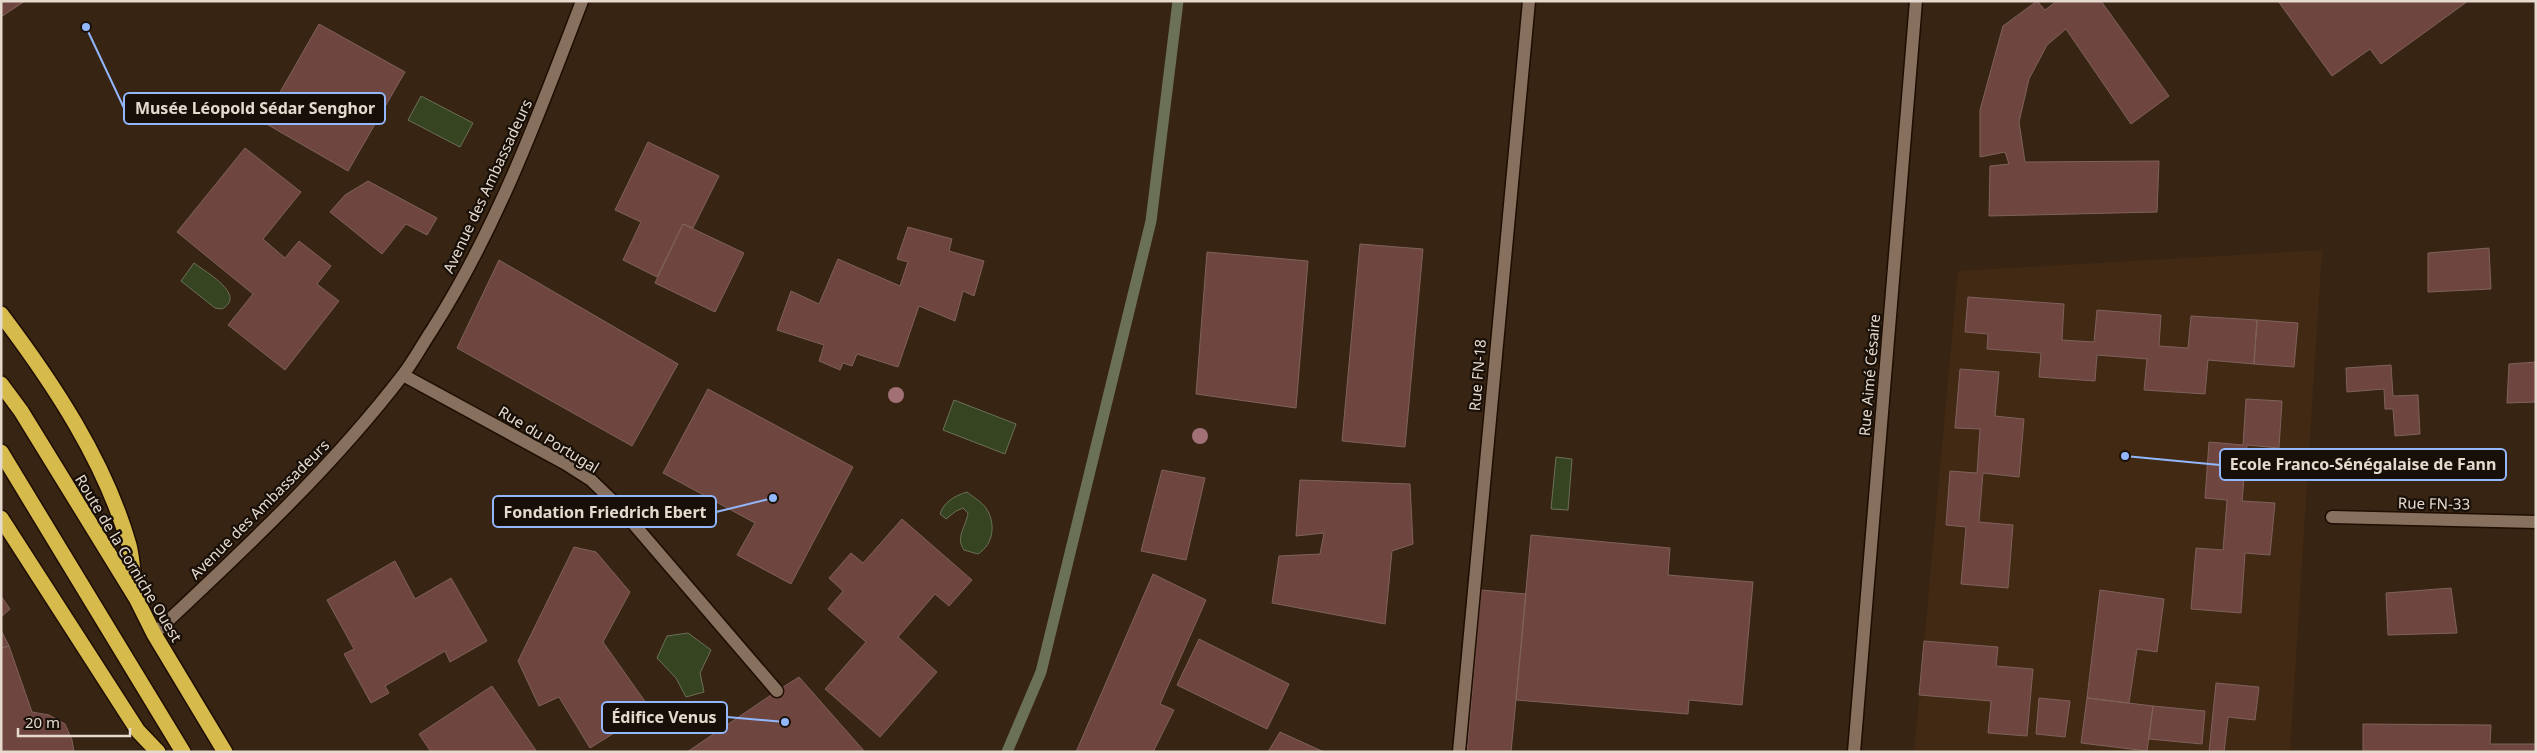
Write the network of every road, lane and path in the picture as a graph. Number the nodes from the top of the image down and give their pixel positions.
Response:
1 (582, 1) edge
2 (1529, 1) edge
3 (1916, 1) edge
4 (1, 314) edge
5 (403, 375) junction
6 (1, 384) edge
7 (1, 452) edge
8 (2332, 517) dead end
9 (1, 518) edge
10 (2536, 522) edge
11 (136, 598) junction
12 (154, 634) junction
13 (777, 691) dead end
14 (158, 752) edge
15 (183, 752) edge
16 (225, 752) edge
17 (1459, 752) edge
18 (1854, 752) edge

1 - 5 street, Avenue des Ambassadeurs
2 - 17 street, Rue FN-18
3 - 18 street, Rue Aimé Césaire
4 - 11 highway
5 - 12 street, Avenue des Ambassadeurs
5 - 13 street, Rue du Portugal
6 - 11 highway, Route de la Corniche Ouest
7 - 15 highway
8 - 10 street, Rue FN-33
9 - 14 highway
11 - 12 highway, Route de la Corniche Ouest
12 - 16 highway, Route de la Corniche Ouest

